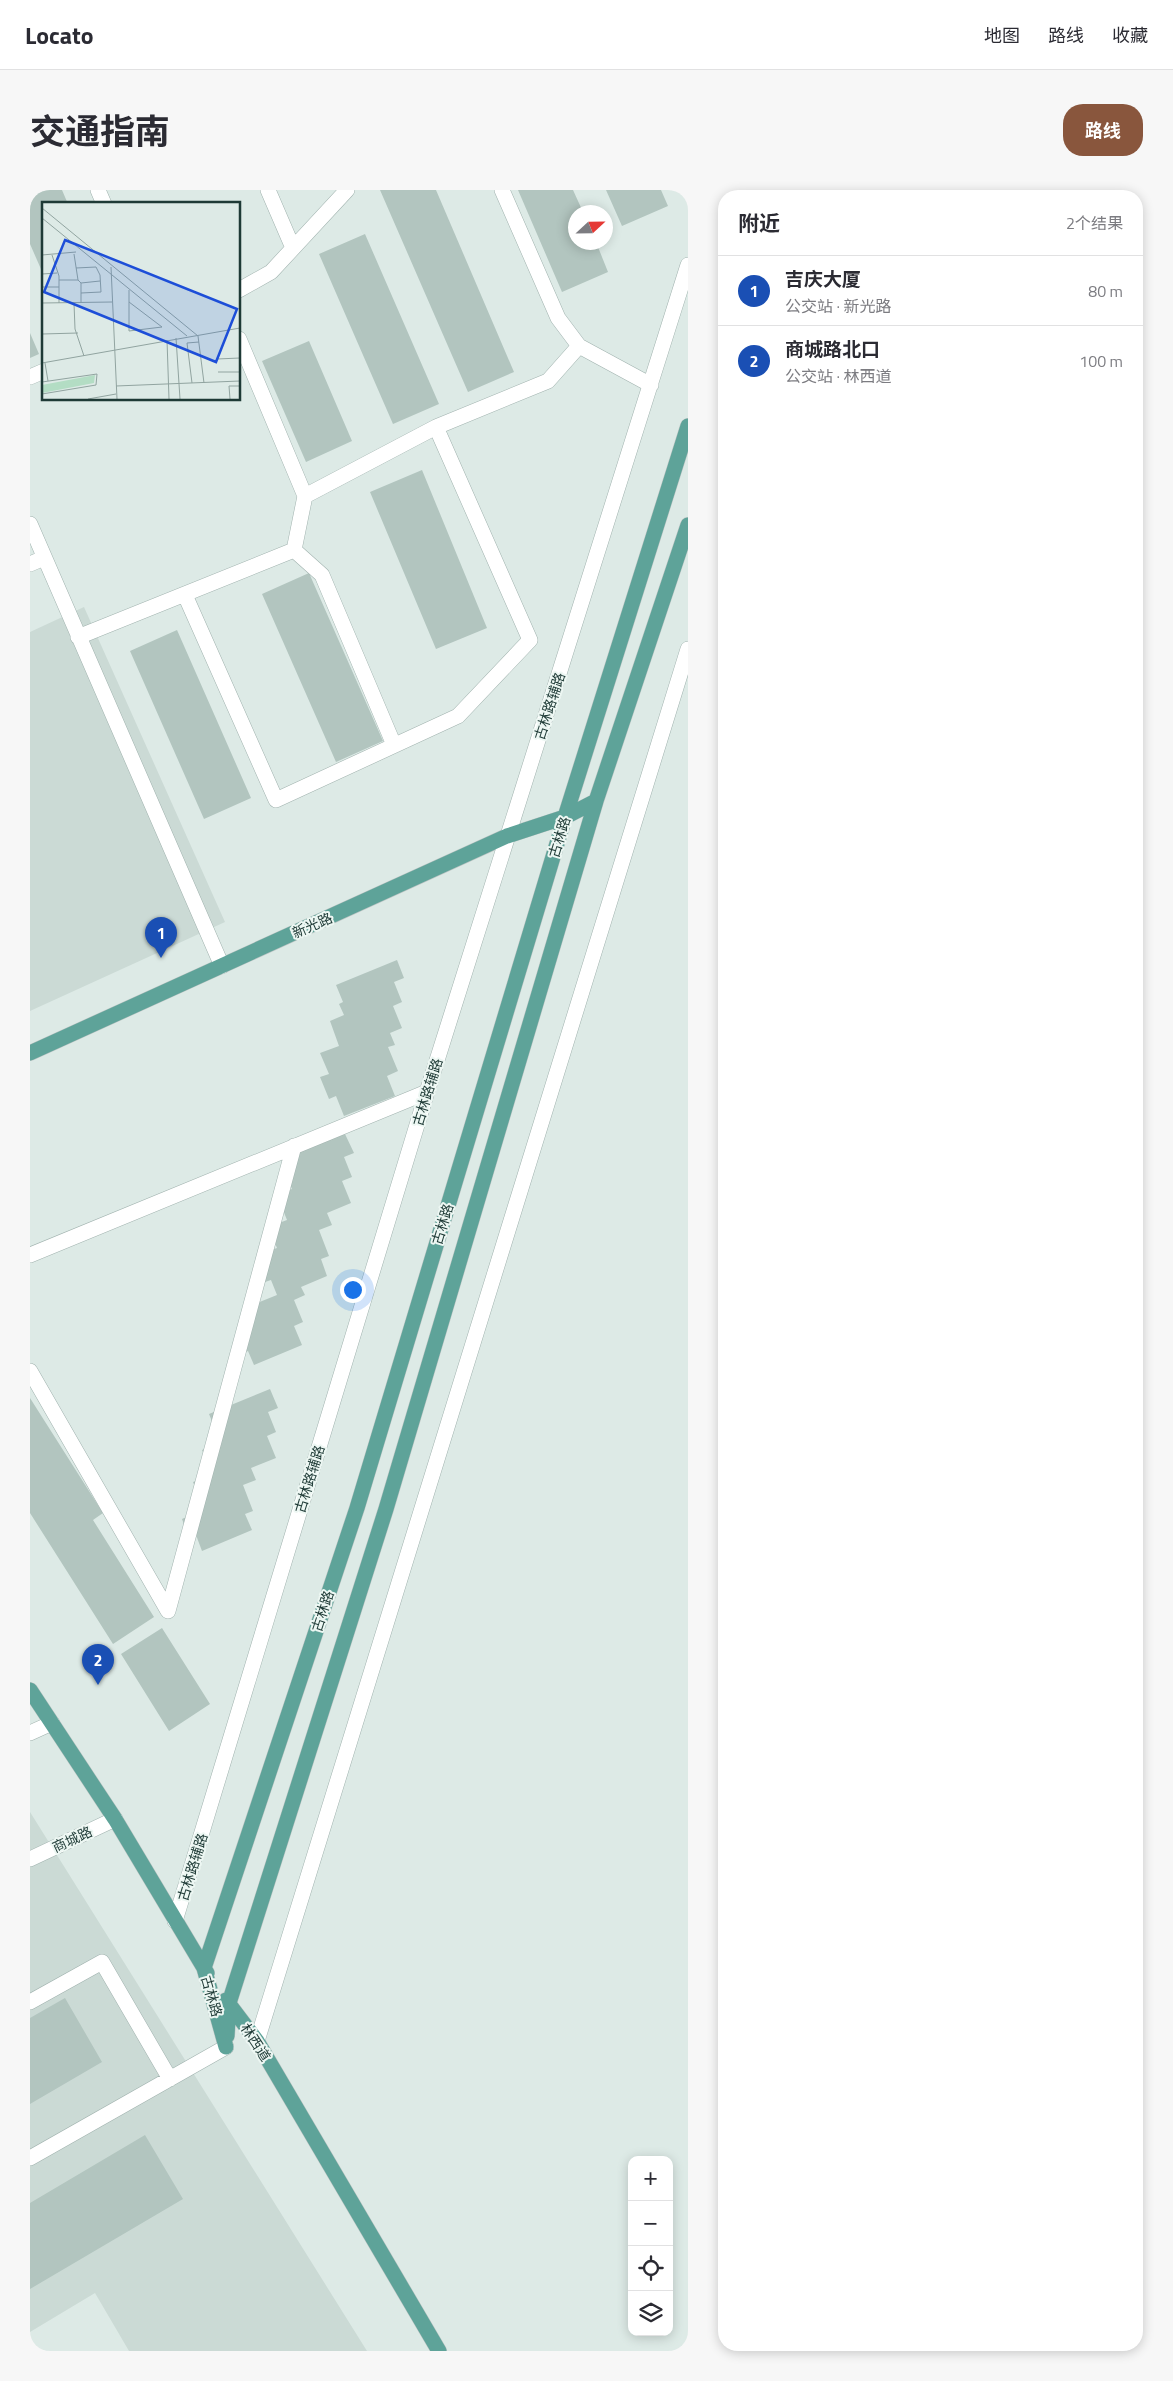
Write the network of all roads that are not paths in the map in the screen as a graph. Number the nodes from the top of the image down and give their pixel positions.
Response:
1 (98, 190) edge
2 (268, 190) edge
3 (347, 190) edge
4 (502, 190) edge
5 (103, 202) edge
6 (293, 248) junction
7 (688, 265) edge
8 (240, 289) edge
9 (240, 342) edge
10 (579, 346) junction
11 (42, 372) edge
12 (30, 377) edge
13 (651, 385) junction
14 (688, 426) edge
15 (436, 427) junction
16 (305, 496) junction
17 (30, 524) edge
18 (688, 525) edge
19 (294, 550) junction
20 (44, 558) junction
21 (30, 564) edge
22 (185, 594) junction
23 (78, 638) junction
24 (688, 649) edge
25 (394, 745) junction
26 (596, 801) junction
27 (565, 817) junction
28 (507, 836) junction
29 (222, 966) junction
30 (30, 1053) edge
31 (427, 1092) junction
32 (294, 1146) junction
33 (30, 1255) edge
34 (30, 1371) edge
35 (30, 1690) edge
36 (52, 1723) junction
37 (30, 1733) edge
38 (115, 1819) junction
39 (30, 1859) edge
40 (175, 1921) junction
41 (204, 1968) junction
42 (30, 2002) edge
43 (229, 2003) junction
44 (257, 2041) junction
45 (226, 2047) junction
46 (170, 2079) junction
47 (30, 2158) edge
48 (439, 2351) edge

1 - 5 street
2 - 6 street
3 - 6 street
4 - 10 street
6 - 8 street
7 - 13 street, 古林路辅路
9 - 16 street
10 - 13 street
10 - 15 street
11 - 12 street
13 - 28 street, 古林路辅路
14 - 27 main road, 古林路
15 - 16 street
15 - 25 street
16 - 19 street
17 - 20 street
18 - 26 main road, 古林路
19 - 22 street
19 - 25 street
20 - 21 street
20 - 23 street
22 - 23 street
22 - 25 street
23 - 29 street
24 - 44 street
26 - 27 main road, 新光路
26 - 43 main road, 古林路
27 - 28 main road, 新光路
27 - 41 main road, 古林路
28 - 29 main road, 新光路
28 - 31 street, 古林路辅路
29 - 30 main road, 新光路
31 - 32 street
31 - 40 street, 古林路辅路
32 - 33 street
32 - 34 street
35 - 36 main road, 林西道
36 - 37 street
36 - 38 main road, 林西道
38 - 39 street, 商城路
38 - 40 main road, 林西道
40 - 41 main road, 林西道
41 - 43 main road, 林西道
41 - 45 main road, 古林路
42 - 46 street
43 - 44 main road, 林西道
43 - 45 main road, 古林路
44 - 48 main road, 林西道
45 - 46 street
46 - 47 street

